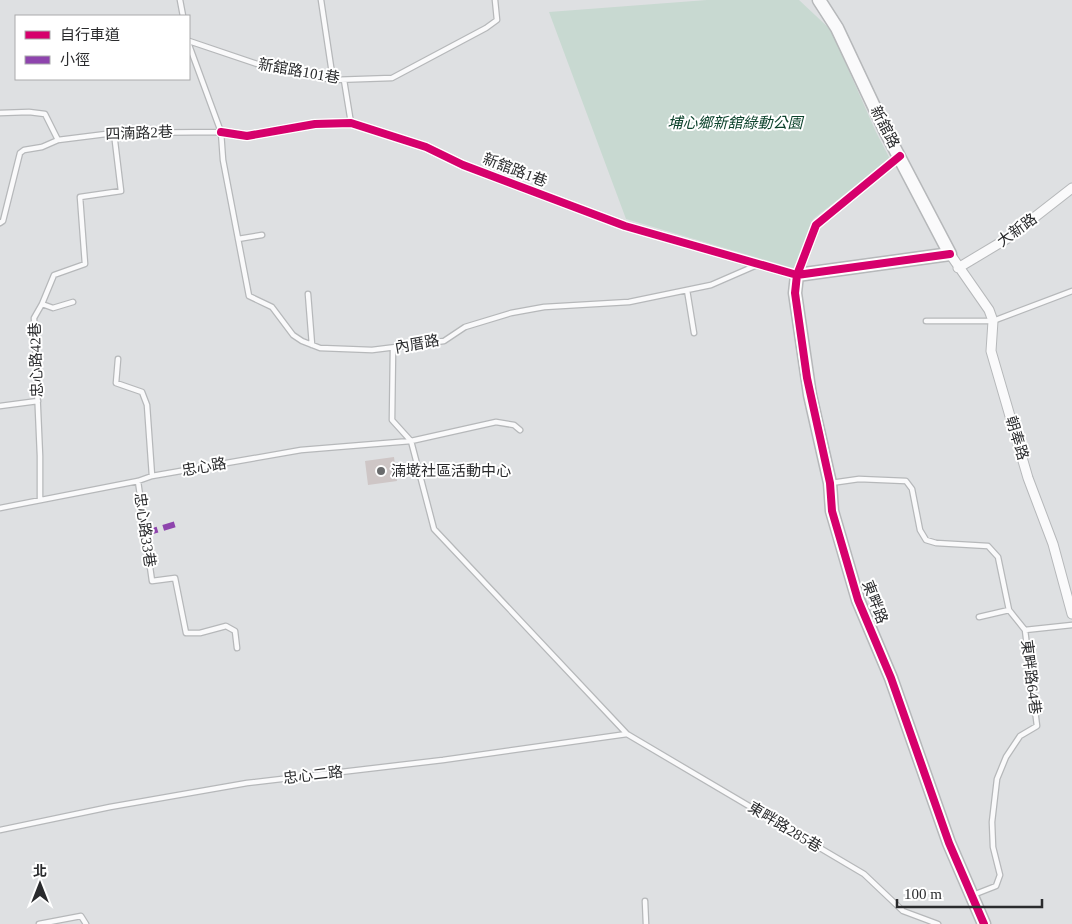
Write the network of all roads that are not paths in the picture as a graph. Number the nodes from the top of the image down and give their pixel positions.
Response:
1 (180, 0) edge
2 (321, 0) edge
3 (495, 0) edge
4 (819, 0) edge
5 (183, 15) edge
6 (190, 43) edge
7 (190, 46) edge
8 (333, 80) junction
9 (344, 80) junction
10 (0, 113) edge
11 (351, 123) junction
12 (221, 132) junction
13 (114, 133) junction
14 (58, 140) junction
15 (900, 156) junction
16 (1072, 188) edge
17 (0, 223) edge
18 (262, 235) dead end
19 (238, 239) junction
20 (950, 254) junction
21 (759, 264) junction
22 (958, 268) junction
23 (798, 275) junction
24 (687, 290) junction
25 (1072, 291) edge
26 (308, 294) dead end
27 (73, 302) dead end
28 (42, 304) junction
29 (926, 321) dead end
30 (993, 322) junction
31 (694, 334) dead end
32 (312, 345) junction
33 (394, 349) junction
34 (118, 358) dead end
35 (38, 401) junction
36 (0, 406) edge
37 (520, 430) dead end
38 (411, 441) junction
39 (152, 476) junction
40 (138, 481) junction
41 (830, 483) junction
42 (40, 500) junction
43 (0, 508) edge
44 (1009, 610) junction
45 (1072, 614) edge
46 (979, 617) dead end
47 (1072, 624) edge
48 (1025, 630) junction
49 (237, 648) dead end
50 (627, 734) junction
51 (0, 830) edge
52 (972, 895) junction
53 (645, 901) dead end
54 (40, 924) edge
55 (86, 924) edge
56 (646, 924) edge
57 (938, 924) edge
58 (984, 924) edge

1 - 5 lane
2 - 8 lane
3 - 9 lane, 新舘路101巷
4 - 15 street, 新舘路
6 - 8 lane, 新舘路101巷
7 - 12 lane, 內厝路
8 - 9 lane, 新舘路101巷
9 - 11 lane
10 - 14 lane
11 - 12 street, 新舘路1巷
11 - 21 street, 新舘路1巷
12 - 13 lane, 四湳路2巷
12 - 19 lane, 內厝路
13 - 14 lane, 四湳路2巷
13 - 28 lane, 忠心路42巷
14 - 17 lane, 四湳路2巷
15 - 20 street, 新舘路
15 - 23 street
16 - 22 street, 大新路
18 - 19 lane
19 - 32 lane, 內厝路
20 - 22 street
20 - 23 street
21 - 23 street, 新舘路1巷
21 - 24 lane, 內厝路
22 - 30 street
23 - 41 street, 東畔路
24 - 31 lane
24 - 33 lane, 內厝路
25 - 30 lane
26 - 32 lane
27 - 28 lane
28 - 35 lane, 忠心路42巷
29 - 30 lane
30 - 45 street, 朝奉路
32 - 33 lane, 內厝路
33 - 38 lane
34 - 39 lane
35 - 36 lane
35 - 42 lane, 忠心路42巷
37 - 38 lane, 忠心路
38 - 39 lane, 忠心路
38 - 50 lane, 東畔路285巷
39 - 40 lane, 忠心路
40 - 42 lane, 忠心路
40 - 49 lane, 忠心路33巷
41 - 44 lane, 東畔路64巷
41 - 52 street, 東畔路
42 - 43 lane, 忠心路
44 - 46 lane
44 - 48 lane, 東畔路64巷
47 - 48 lane
48 - 52 lane, 東畔路64巷
50 - 51 lane, 忠心二路
50 - 57 lane, 東畔路285巷
52 - 58 street, 東畔路
53 - 56 lane
54 - 55 lane

